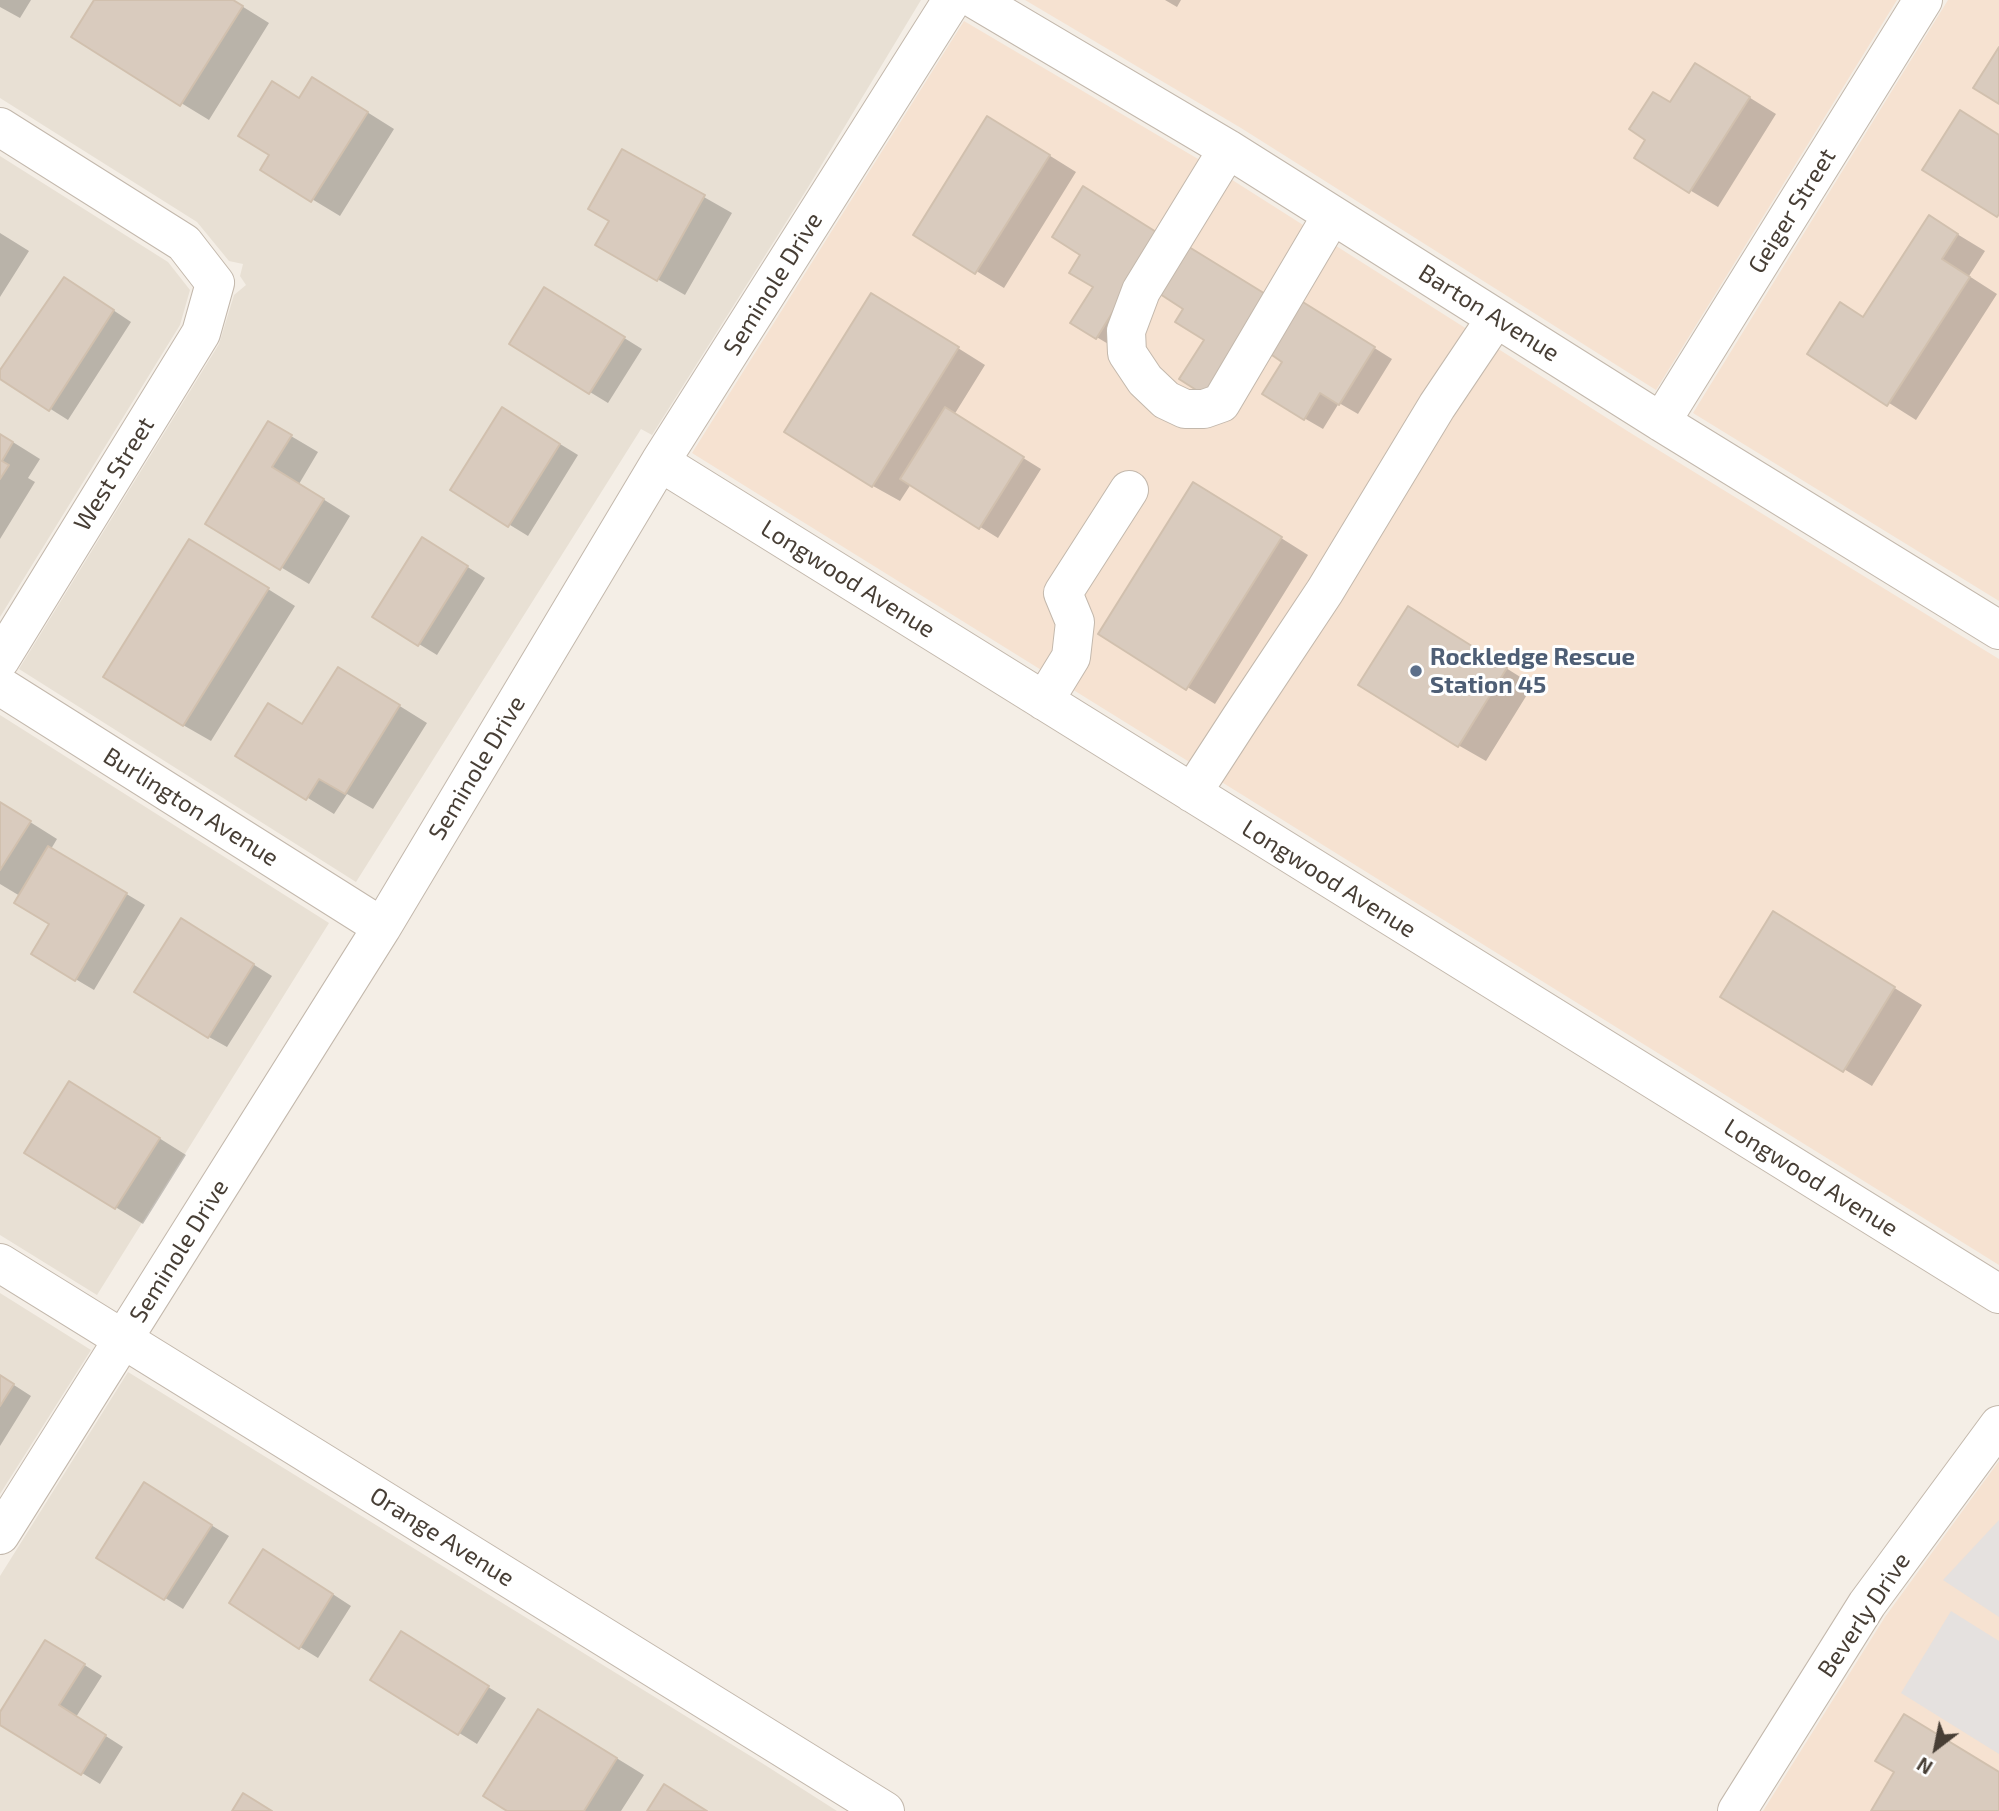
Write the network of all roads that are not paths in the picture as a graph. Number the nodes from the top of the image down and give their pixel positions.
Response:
1 (952, 0) edge
2 (976, 0) edge
3 (1923, 0) edge
4 (0, 127) edge
5 (1228, 149) junction
6 (1332, 215) junction
7 (1496, 318) junction
8 (1661, 422) junction
9 (660, 462) junction
10 (1129, 490) dead end
11 (1999, 630) edge
12 (0, 660) edge
13 (0, 686) edge
14 (1044, 701) junction
15 (1192, 793) junction
16 (382, 927) junction
17 (0, 1263) edge
18 (1999, 1294) edge
19 (123, 1340) junction
20 (1999, 1425) edge
21 (0, 1535) edge
22 (885, 1811) edge
23 (1737, 1811) edge

1 - 9 street, Seminole Drive
2 - 5 street, Barton Avenue
3 - 8 street, Geiger Street
4 - 12 street, West Street
5 - 6 street, Barton Avenue
5 - 6 street
6 - 7 street, Barton Avenue
7 - 8 street, Barton Avenue
7 - 15 street
8 - 11 street, Barton Avenue
9 - 14 street, Longwood Avenue
9 - 16 street, Seminole Drive
10 - 14 street
13 - 16 street, Burlington Avenue
14 - 15 street, Longwood Avenue
15 - 18 street, Longwood Avenue
16 - 19 street, Seminole Drive
17 - 19 street, Orange Avenue
19 - 21 street, Seminole Drive
19 - 22 street, Orange Avenue
20 - 23 street, Beverly Drive

